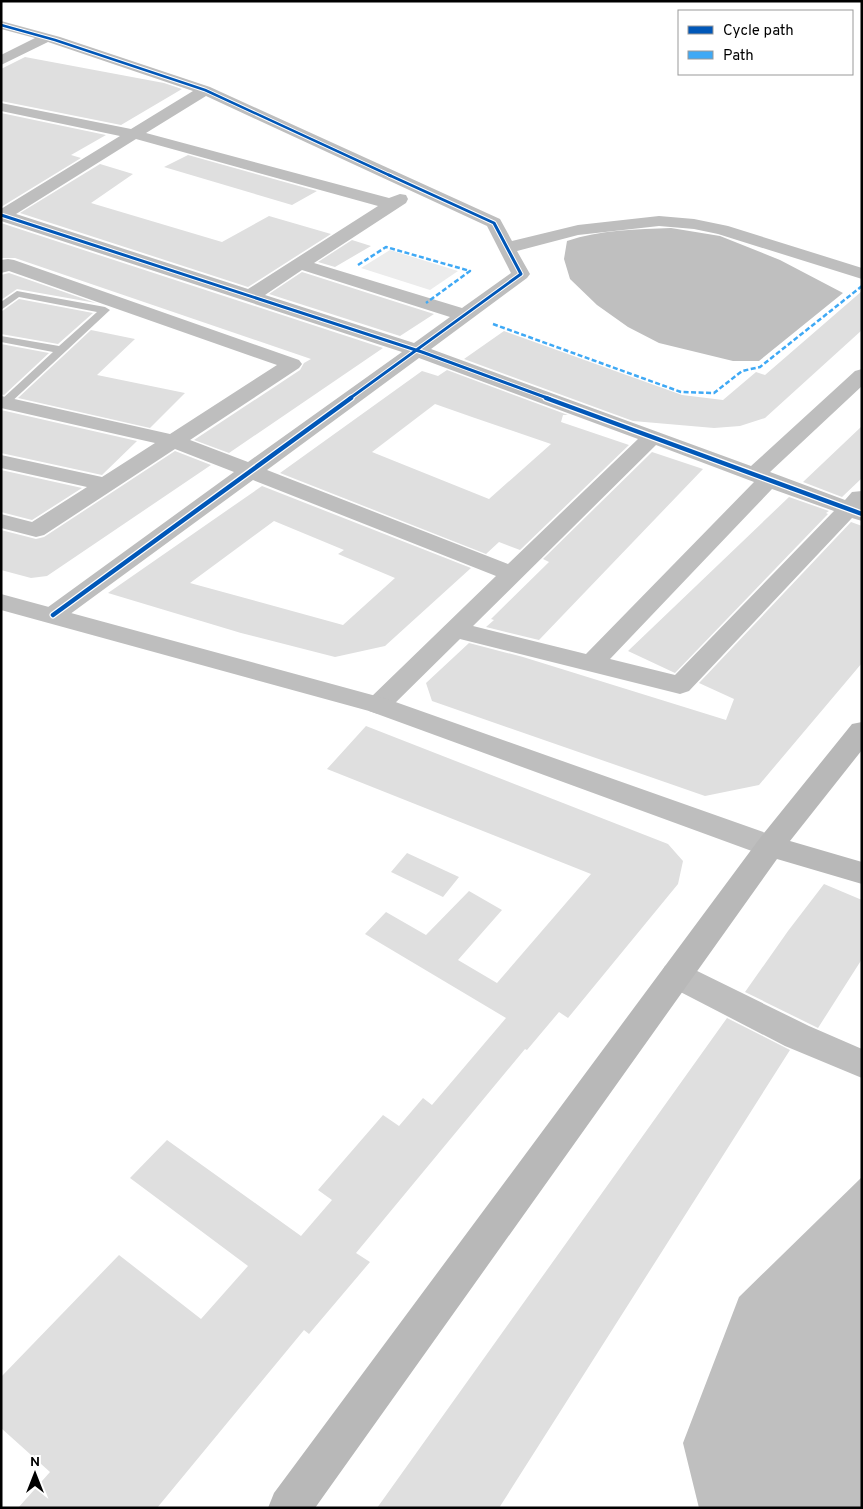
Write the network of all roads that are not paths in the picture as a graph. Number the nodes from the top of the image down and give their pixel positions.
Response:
1 (1, 25) edge
2 (46, 38) junction
3 (1, 60) edge
4 (206, 90) junction
5 (1, 107) edge
6 (133, 134) junction
7 (418, 187) junction
8 (392, 204) junction
9 (2, 215) edge
10 (507, 248) junction
11 (300, 264) junction
12 (1, 268) edge
13 (862, 274) edge
14 (250, 296) junction
15 (1, 307) edge
16 (465, 315) junction
17 (1, 339) edge
18 (61, 350) junction
19 (416, 350) junction
20 (862, 375) edge
21 (2, 403) edge
22 (652, 437) junction
23 (174, 440) junction
24 (1, 460) edge
25 (251, 471) junction
26 (761, 477) junction
27 (106, 484) junction
28 (857, 507) edge
29 (1, 521) edge
30 (513, 574) junction
31 (1, 602) edge
32 (53, 615) junction
33 (456, 630) junction
34 (591, 664) junction
35 (378, 705) junction
36 (862, 731) edge
37 (770, 846) junction
38 (862, 873) edge
39 (676, 976) junction
40 (862, 1064) edge
41 (289, 1508) edge

1 - 2 street
2 - 3 street
2 - 4 street
4 - 6 street
4 - 7 street
5 - 6 street
6 - 8 street
6 - 9 street
7 - 8 street
7 - 10 street
8 - 11 street
9 - 14 street
10 - 13 street
10 - 16 street
11 - 14 street
11 - 16 street
12 - 23 street
14 - 19 street
15 - 18 lane
16 - 19 street
17 - 18 lane
18 - 21 lane
19 - 22 street
19 - 25 street
20 - 26 street
21 - 23 street
22 - 26 street
22 - 30 street
23 - 25 street
23 - 27 street
24 - 27 street
25 - 30 street
25 - 32 street
26 - 28 street
26 - 34 street
27 - 29 street
28 - 34 street
30 - 33 street
31 - 32 street
32 - 35 street
33 - 34 street
33 - 35 street
35 - 37 street
36 - 37 main road
37 - 38 main road
37 - 39 main road
39 - 40 street
39 - 41 main road

